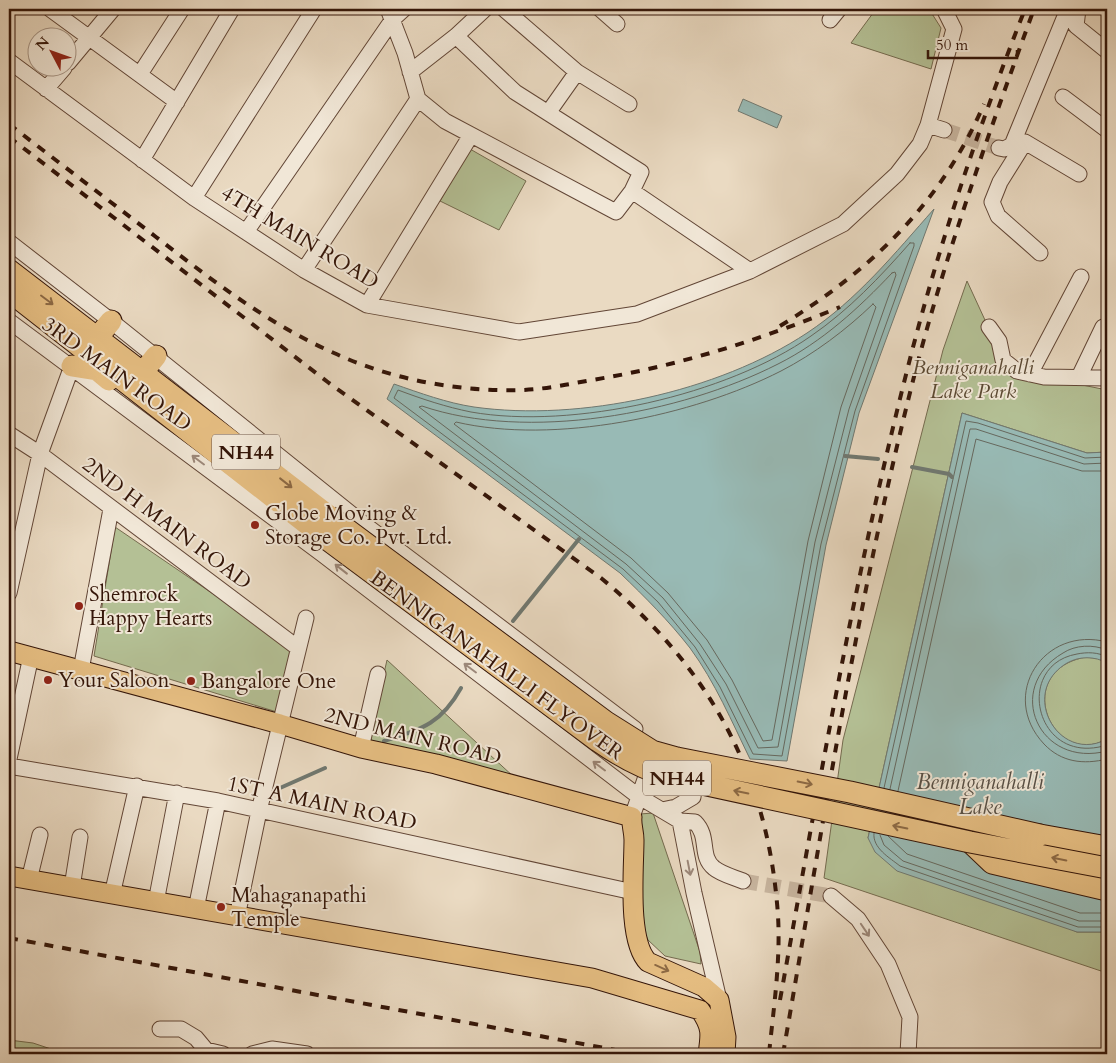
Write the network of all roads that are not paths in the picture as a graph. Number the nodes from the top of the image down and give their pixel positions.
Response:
1 (50, 9) edge
2 (113, 9) edge
3 (182, 9) edge
4 (232, 9) edge
5 (314, 9) edge
6 (404, 9) edge
7 (485, 9) edge
8 (504, 9) edge
9 (600, 9) edge
10 (944, 9) edge
11 (1068, 9) edge
12 (1078, 9) edge
13 (390, 14) edge
14 (617, 24) dead end
15 (456, 36) junction
16 (89, 38) junction
17 (1107, 51) edge
18 (78, 52) edge
19 (9, 61) edge
20 (410, 72) junction
21 (577, 72) junction
22 (140, 74) junction
23 (55, 78) edge
24 (46, 89) junction
25 (1063, 97) dead end
26 (418, 99) junction
27 (177, 102) junction
28 (629, 104) dead end
29 (548, 113) junction
30 (928, 125) junction
31 (944, 130) tunnel mouth
32 (1107, 130) edge
33 (471, 135) junction
34 (142, 160) junction
35 (1010, 167) junction
36 (1078, 174) dead end
37 (632, 191) junction
38 (194, 198) junction
39 (246, 232) junction
40 (9, 242) edge
41 (1040, 252) dead end
42 (9, 270) edge
43 (304, 270) junction
44 (750, 272) junction
45 (1081, 277) dead end
46 (9, 291) edge
47 (367, 306) junction
48 (9, 321) edge
49 (111, 321) junction
50 (989, 327) dead end
51 (1103, 327) dead end
52 (97, 338) junction
53 (149, 364) junction
54 (72, 366) junction
55 (1030, 374) junction
56 (1079, 376) junction
57 (1107, 378) edge
58 (144, 395) junction
59 (9, 434) edge
60 (40, 454) junction
61 (111, 509) junction
62 (322, 523) junction
63 (9, 593) edge
64 (306, 618) dead end
65 (298, 648) junction
66 (9, 651) edge
67 (30, 656) junction
68 (81, 670) junction
69 (378, 674) dead end
70 (13, 722) edge
71 (280, 724) junction
72 (657, 744) junction
73 (361, 748) junction
74 (9, 759) edge
75 (9, 766) edge
76 (137, 786) junction
77 (177, 793) junction
78 (638, 796) junction
79 (218, 802) junction
80 (662, 810) junction
81 (259, 811) junction
82 (680, 821) junction
83 (632, 822) junction
84 (40, 835) dead end
85 (80, 837) dead end
86 (970, 842) junction
87 (1107, 847) edge
88 (1107, 868) edge
89 (9, 876) edge
90 (29, 880) junction
91 (743, 881) tunnel mouth
92 (72, 887) junction
93 (624, 890) dead end
94 (1107, 890) edge
95 (112, 894) junction
96 (831, 896) tunnel mouth
97 (156, 902) junction
98 (196, 910) junction
99 (237, 917) junction
100 (720, 1000) junction
101 (160, 1029) dead end
102 (223, 1054) edge
103 (252, 1054) edge
104 (307, 1054) edge
105 (708, 1054) edge
106 (725, 1054) edge
107 (908, 1054) edge

1 - 16 street
2 - 16 street
3 - 22 street
4 - 27 street
5 - 38 street
6 - 13 street
7 - 15 street
8 - 21 street
9 - 14 street
10 - 30 street, 4TH MAIN ROAD
11 - 35 street
12 - 17 street
13 - 20 street
13 - 39 street
15 - 20 street
15 - 29 street
16 - 18 street
16 - 22 street
19 - 24 street, 4TH MAIN ROAD
20 - 26 street
21 - 28 street
21 - 29 street
22 - 27 street
23 - 24 street
24 - 34 street, 4TH MAIN ROAD
25 - 32 street
26 - 33 street
26 - 43 street
27 - 34 street
29 - 37 street
30 - 31 street
30 - 44 street, 4TH MAIN ROAD
33 - 37 street
33 - 47 street
34 - 38 street, 4TH MAIN ROAD
35 - 36 street
35 - 41 street
37 - 44 street
38 - 39 street, 4TH MAIN ROAD
39 - 43 street, 4TH MAIN ROAD
40 - 49 street
42 -> 52 highway, NH44
43 - 47 street, 4TH MAIN ROAD
44 - 47 street, 4TH MAIN ROAD
45 - 55 street
46 - 58 highway, NH44
48 - 54 street, 3RD MAIN ROAD
49 - 52 highway
49 - 53 street
50 - 55 street
51 - 56 street
52 - 53 highway, NH44
53 -> 62 highway, BENNIGANAHALLI FLYOVER / NH44
53 - 72 street
54 - 58 highway
54 - 60 street
78 -> 54 street, 3RD MAIN ROAD
55 - 56 street
56 - 57 street
58 - 62 highway, BENNIGANAHALLI FLYOVER / NH44
59 - 60 street, 2ND H MAIN ROAD
60 - 61 street, 2ND H MAIN ROAD
60 - 63 street
61 - 65 street, 2ND H MAIN ROAD
61 - 68 street
86 -> 62 highway, BENNIGANAHALLI FLYOVER / NH44, bridge
62 -> 87 highway, BENNIGANAHALLI FLYOVER / NH44, bridge
64 - 65 street
65 - 71 street
66 - 67 main road, 2ND MAIN ROAD
67 - 68 main road, 2ND MAIN ROAD
67 - 70 street
68 - 71 main road, 2ND MAIN ROAD
69 - 73 street
70 - 74 street
71 - 73 main road, 2ND MAIN ROAD
71 - 81 street
72 - 78 street
72 - 80 street
73 - 83 main road, 2ND MAIN ROAD
75 - 76 street, 1ST A MAIN ROAD
76 - 77 street, 1ST A MAIN ROAD
76 - 95 street
77 - 79 street, 1ST A MAIN ROAD
77 - 97 street
78 - 80 street, 3RD MAIN ROAD
78 - 83 street
79 - 81 street, 1ST A MAIN ROAD
79 - 98 street
80 - 82 street, 3RD MAIN ROAD
81 - 93 street, 1ST A MAIN ROAD
81 - 99 street
82 - 91 street, 3RD MAIN ROAD
82 -> 100 street
83 -> 100 main road
84 - 90 street
85 - 92 street
88 -> 86 highway, BENNIGANAHALLI FLYOVER / NH44, bridge
86 - 94 highway
89 - 90 main road
90 - 92 main road
92 - 95 main road
95 - 97 main road
96 -> 107 street
97 - 98 main road
98 - 99 main road
99 - 105 main road
100 - 106 main road
101 - 102 street
103 - 104 street

